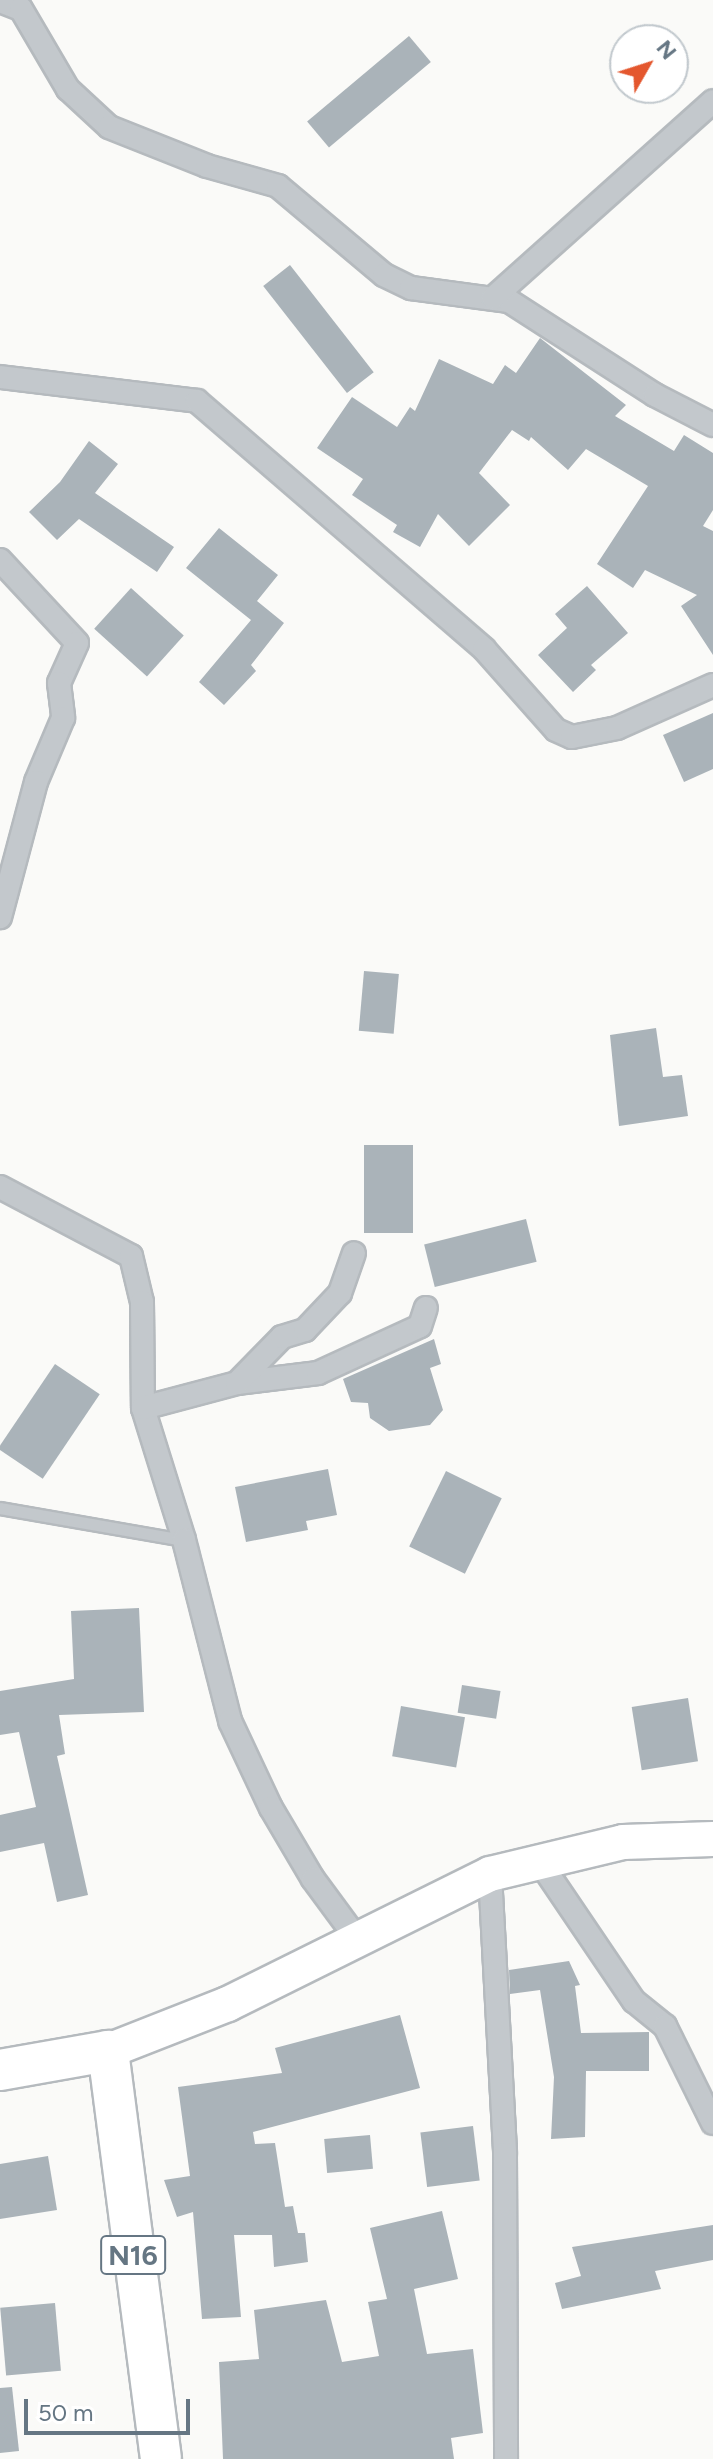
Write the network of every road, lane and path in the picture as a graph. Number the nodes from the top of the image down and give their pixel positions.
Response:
1 (0, 1) edge
2 (713, 101) edge
3 (493, 298) junction
4 (0, 377) edge
5 (713, 425) edge
6 (0, 560) edge
7 (713, 685) edge
8 (0, 917) edge
9 (0, 1187) edge
10 (354, 1253) dead end
11 (426, 1308) dead end
12 (237, 1383) junction
13 (143, 1408) junction
14 (0, 1508) edge
15 (184, 1540) junction
16 (713, 1839) edge
17 (537, 1858) junction
18 (490, 1874) junction
19 (358, 1940) junction
20 (108, 2051) junction
21 (0, 2070) edge
22 (713, 2123) edge
23 (161, 2459) edge
24 (506, 2459) edge

1 - 3 street
2 - 3 street
3 - 5 street
4 - 7 street
6 - 8 street
9 - 13 street
10 - 12 street
11 - 12 street
12 - 13 street
13 - 15 street
14 - 15 lane
15 - 19 street
16 - 17 main road
17 - 18 main road
17 - 22 street
18 - 19 main road
18 - 24 street
19 - 20 main road
20 - 21 highway
20 - 23 highway, N16

